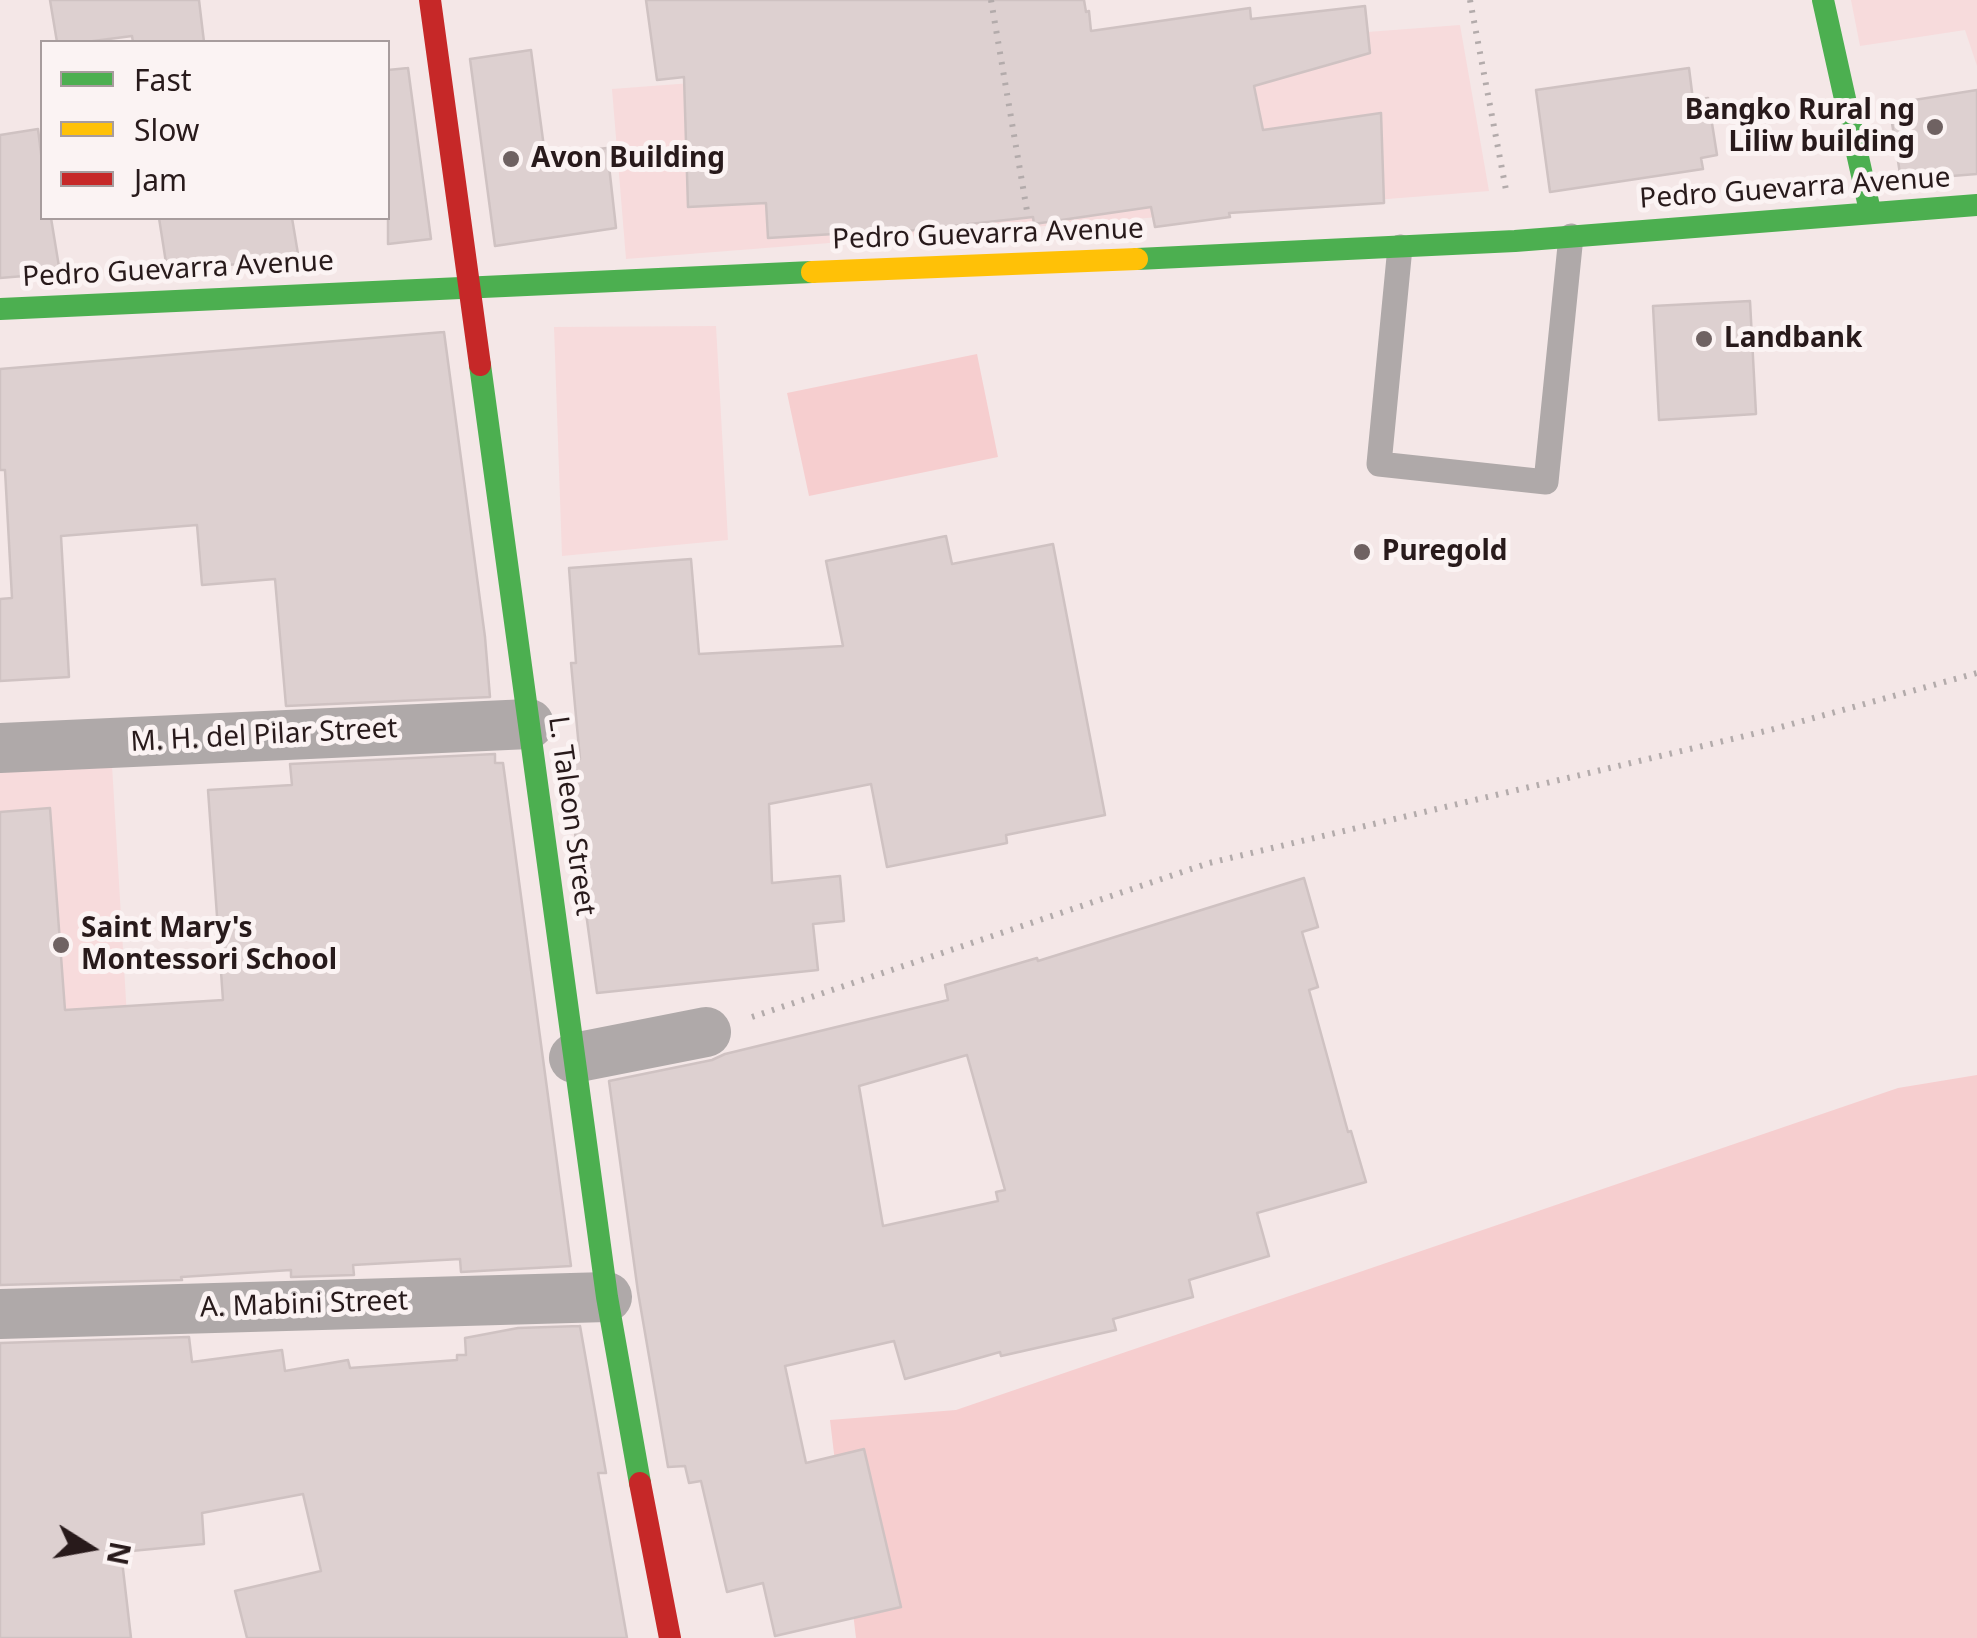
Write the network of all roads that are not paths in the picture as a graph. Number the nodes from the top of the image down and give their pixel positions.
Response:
1 (430, 0) edge
2 (1823, 0) edge
3 (1977, 205) edge
4 (1870, 211) junction
5 (1571, 236) junction
6 (1400, 247) junction
7 (467, 286) junction
8 (0, 309) edge
9 (529, 724) junction
10 (0, 748) edge
11 (706, 1032) road end
12 (574, 1058) junction
13 (607, 1297) junction
14 (0, 1314) edge
15 (670, 1638) edge

1 - 7 street, L. Taleon Street
2 - 4 street
3 - 4 street, Pedro Guevarra Avenue
4 - 5 street, Pedro Guevarra Avenue
5 - 6 street, Pedro Guevarra Avenue
5 - 6 lane
6 - 7 street, Pedro Guevarra Avenue
7 - 8 street, Pedro Guevarra Avenue
7 - 9 street, L. Taleon Street
9 - 10 street, M. H. del Pilar Street
9 - 12 street, L. Taleon Street
11 - 12 street
12 - 13 street, L. Taleon Street
13 - 14 street, A. Mabini Street
13 - 15 street, L. Taleon Street

